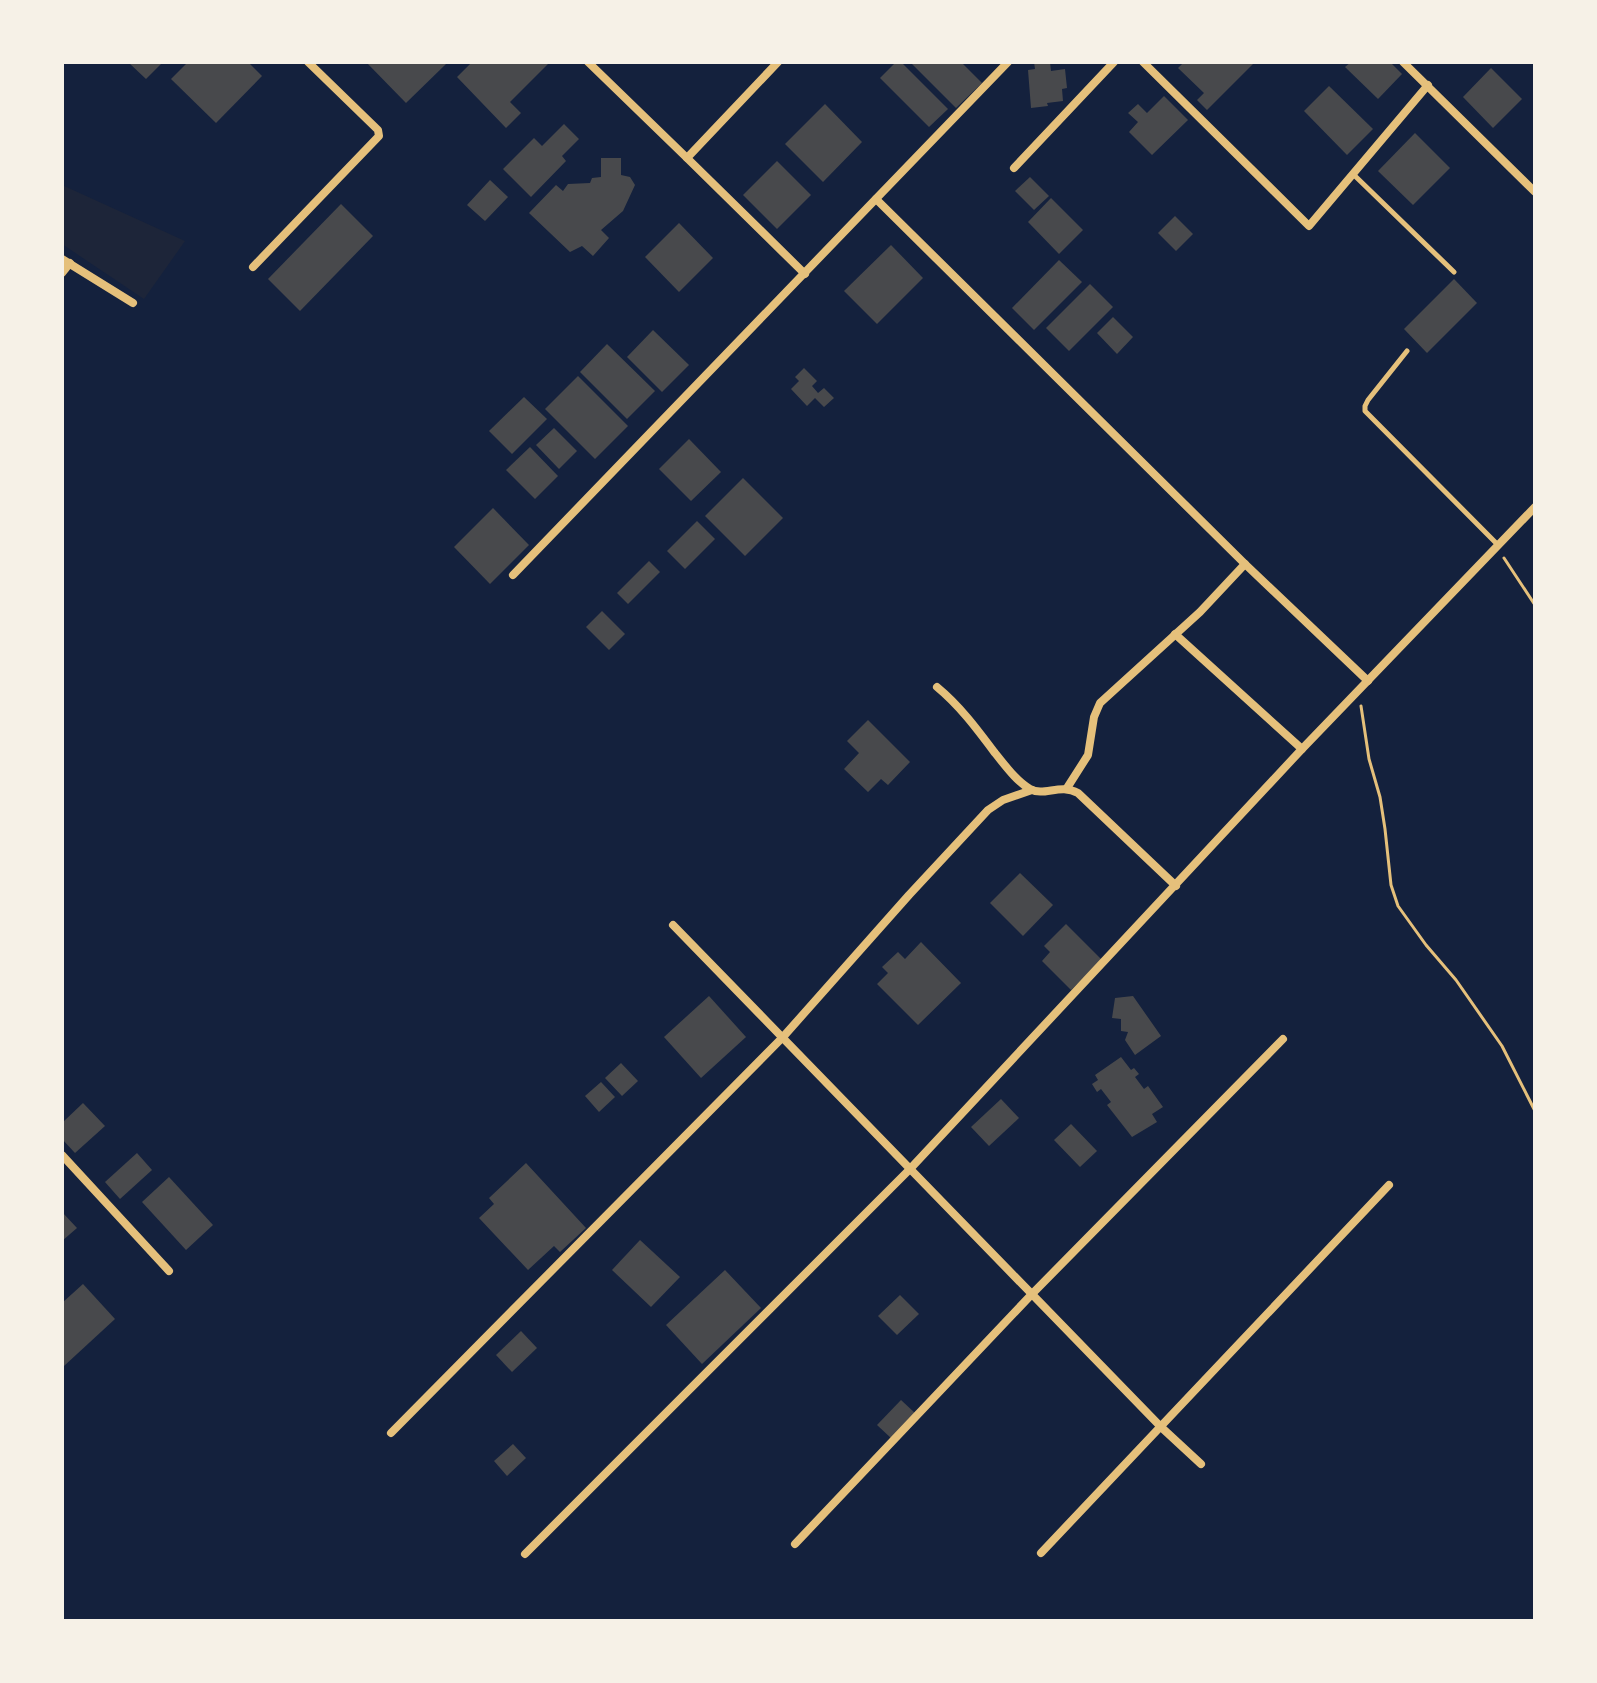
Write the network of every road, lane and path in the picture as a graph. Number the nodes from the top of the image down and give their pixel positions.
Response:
1 (308, 62) edge
2 (588, 62) edge
3 (778, 62) edge
4 (1008, 62) edge
5 (1114, 62) edge
6 (1143, 62) edge
7 (1403, 62) edge
8 (1428, 85) junction
9 (687, 158) junction
10 (1014, 168) dead end
11 (1354, 175) junction
12 (1535, 192) edge
13 (876, 199) junction
14 (66, 261) edge
15 (253, 267) dead end
16 (1454, 272) dead end
17 (62, 273) edge
18 (805, 274) junction
19 (133, 303) dead end
20 (1407, 351) dead end
21 (1535, 507) edge
22 (1499, 545) junction
23 (1245, 564) junction
24 (513, 575) dead end
25 (1535, 605) edge
26 (1175, 634) junction
27 (1368, 681) junction
28 (937, 687) dead end
29 (1359, 691) junction
30 (1302, 749) junction
31 (1067, 788) junction
32 (1032, 790) junction
33 (1176, 886) junction
34 (673, 925) dead end
35 (783, 1037) junction
36 (1283, 1039) dead end
37 (1535, 1111) edge
38 (62, 1155) edge
39 (910, 1169) junction
40 (1389, 1185) dead end
41 (169, 1271) dead end
42 (1032, 1294) junction
43 (1161, 1427) junction
44 (391, 1433) dead end
45 (1201, 1464) dead end
46 (795, 1544) dead end
47 (1041, 1553) dead end
48 (525, 1554) dead end

1 - 15 street
2 - 9 street
3 - 9 street
4 - 13 street
5 - 10 street
6 - 11 street
7 - 8 street
8 - 11 street
8 - 12 street
9 - 18 street
11 - 16 lane
13 - 18 street
13 - 23 street
14 - 17 street
14 - 19 street
18 - 24 street
20 - 22 lane
21 - 22 street
22 - 25 path
22 - 27 street
23 - 26 street
23 - 27 street
26 - 30 street
26 - 31 street
27 - 29 street
28 - 32 street
29 - 30 street
29 - 37 path
30 - 33 street
31 - 32 street
31 - 33 street
32 - 35 street
33 - 39 street
34 - 35 street
35 - 39 street
35 - 44 street
36 - 42 street
38 - 41 street
39 - 42 street
39 - 48 street
40 - 43 street
42 - 43 street
42 - 46 street
43 - 45 street
43 - 47 street

